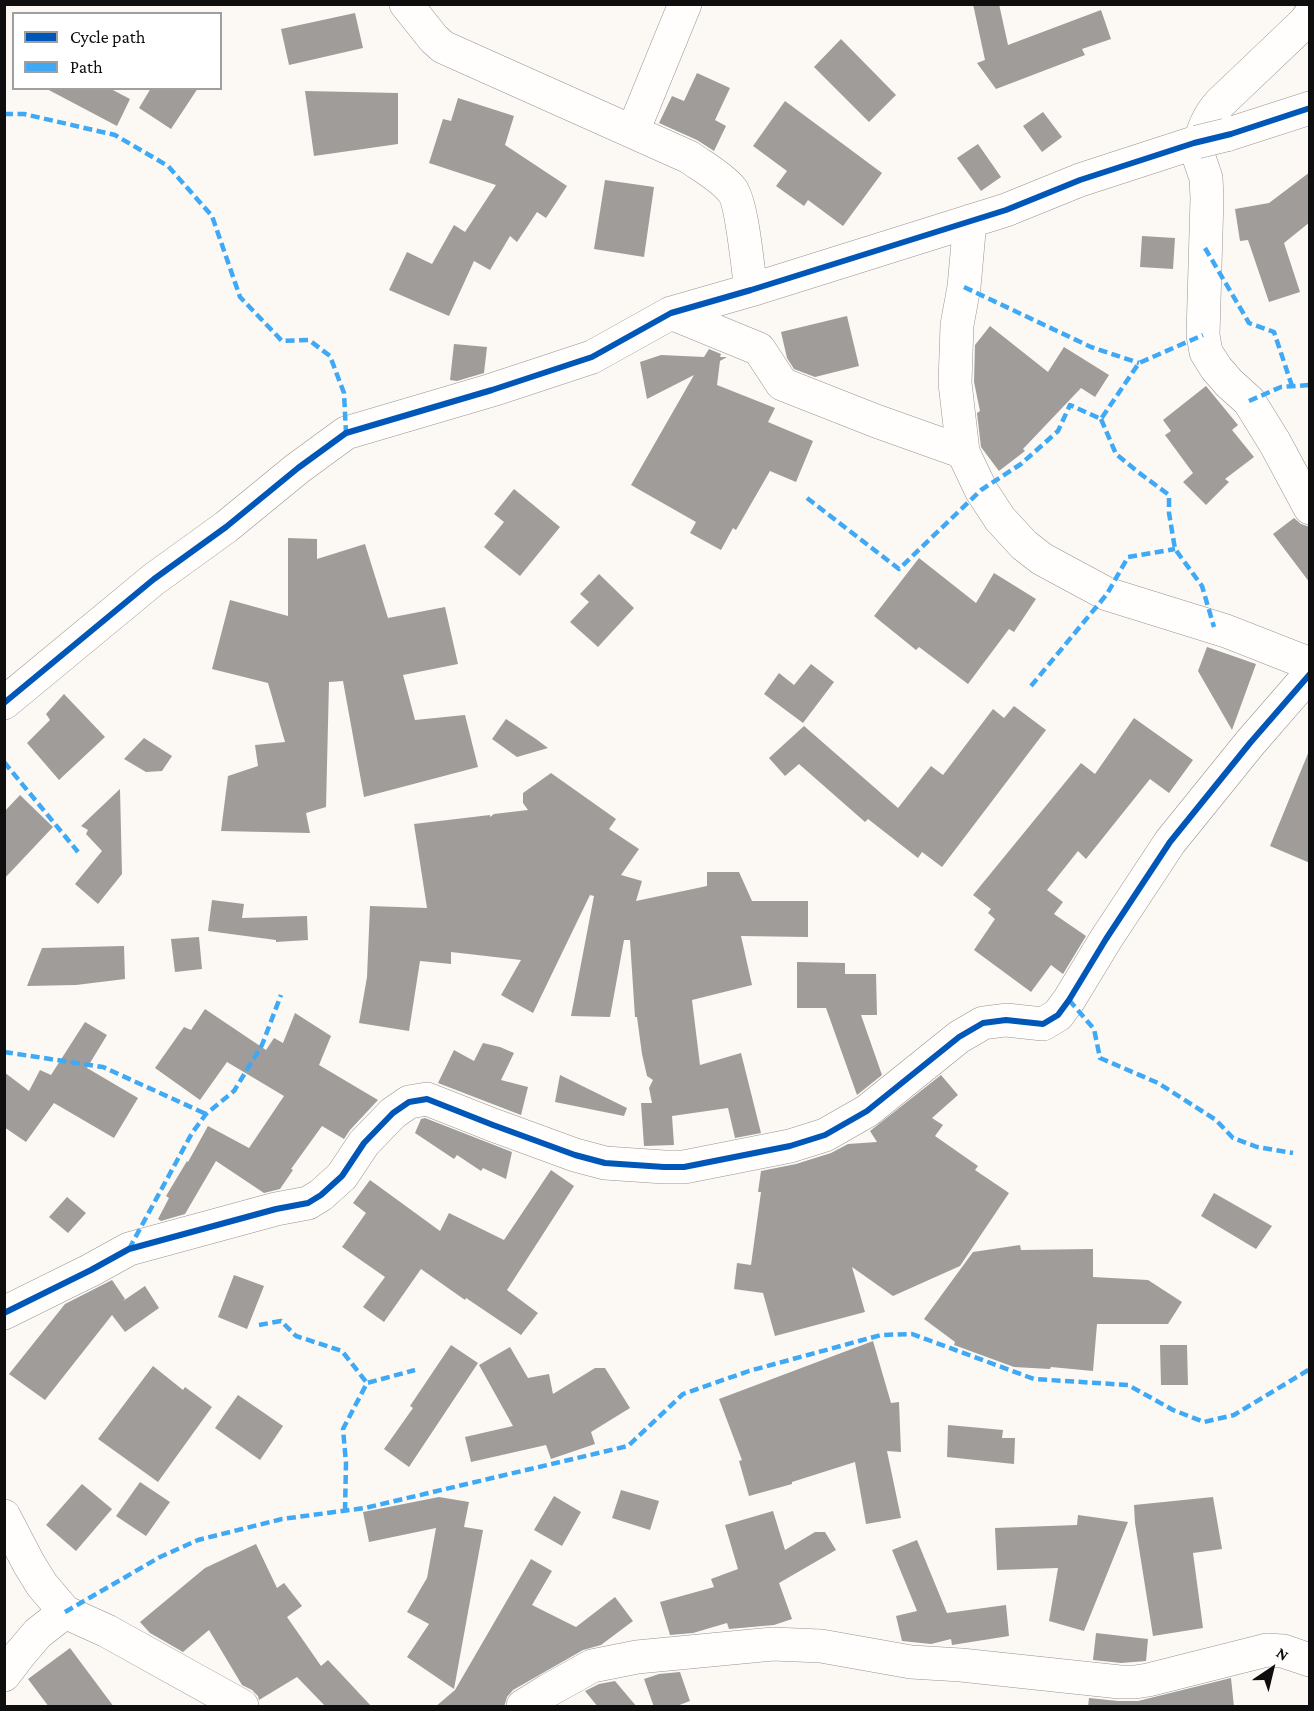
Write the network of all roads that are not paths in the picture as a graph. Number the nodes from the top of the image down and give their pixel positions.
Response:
1 (406, 4) edge
2 (685, 4) edge
3 (1310, 15) edge
4 (1310, 108) edge
5 (633, 131) junction
6 (1206, 140) junction
7 (970, 222) junction
8 (751, 290) junction
9 (671, 313) junction
10 (963, 452) junction
11 (1310, 508) edge
12 (1310, 663) edge
13 (1310, 674) edge
14 (4, 703) edge
15 (4, 1313) edge
16 (4, 1516) edge
17 (64, 1612) junction
18 (1310, 1660) edge
19 (4, 1675) edge
20 (242, 1707) edge
21 (523, 1707) edge

1 - 5 street
2 - 5 street
3 - 6 street
4 - 6 street
5 - 8 street
6 - 7 street
6 - 11 street
7 - 8 street
7 - 10 street
8 - 9 street
9 - 10 street
9 - 14 street
10 - 12 street
13 - 15 street
16 - 17 street
17 - 19 street
17 - 20 street
18 - 21 street

